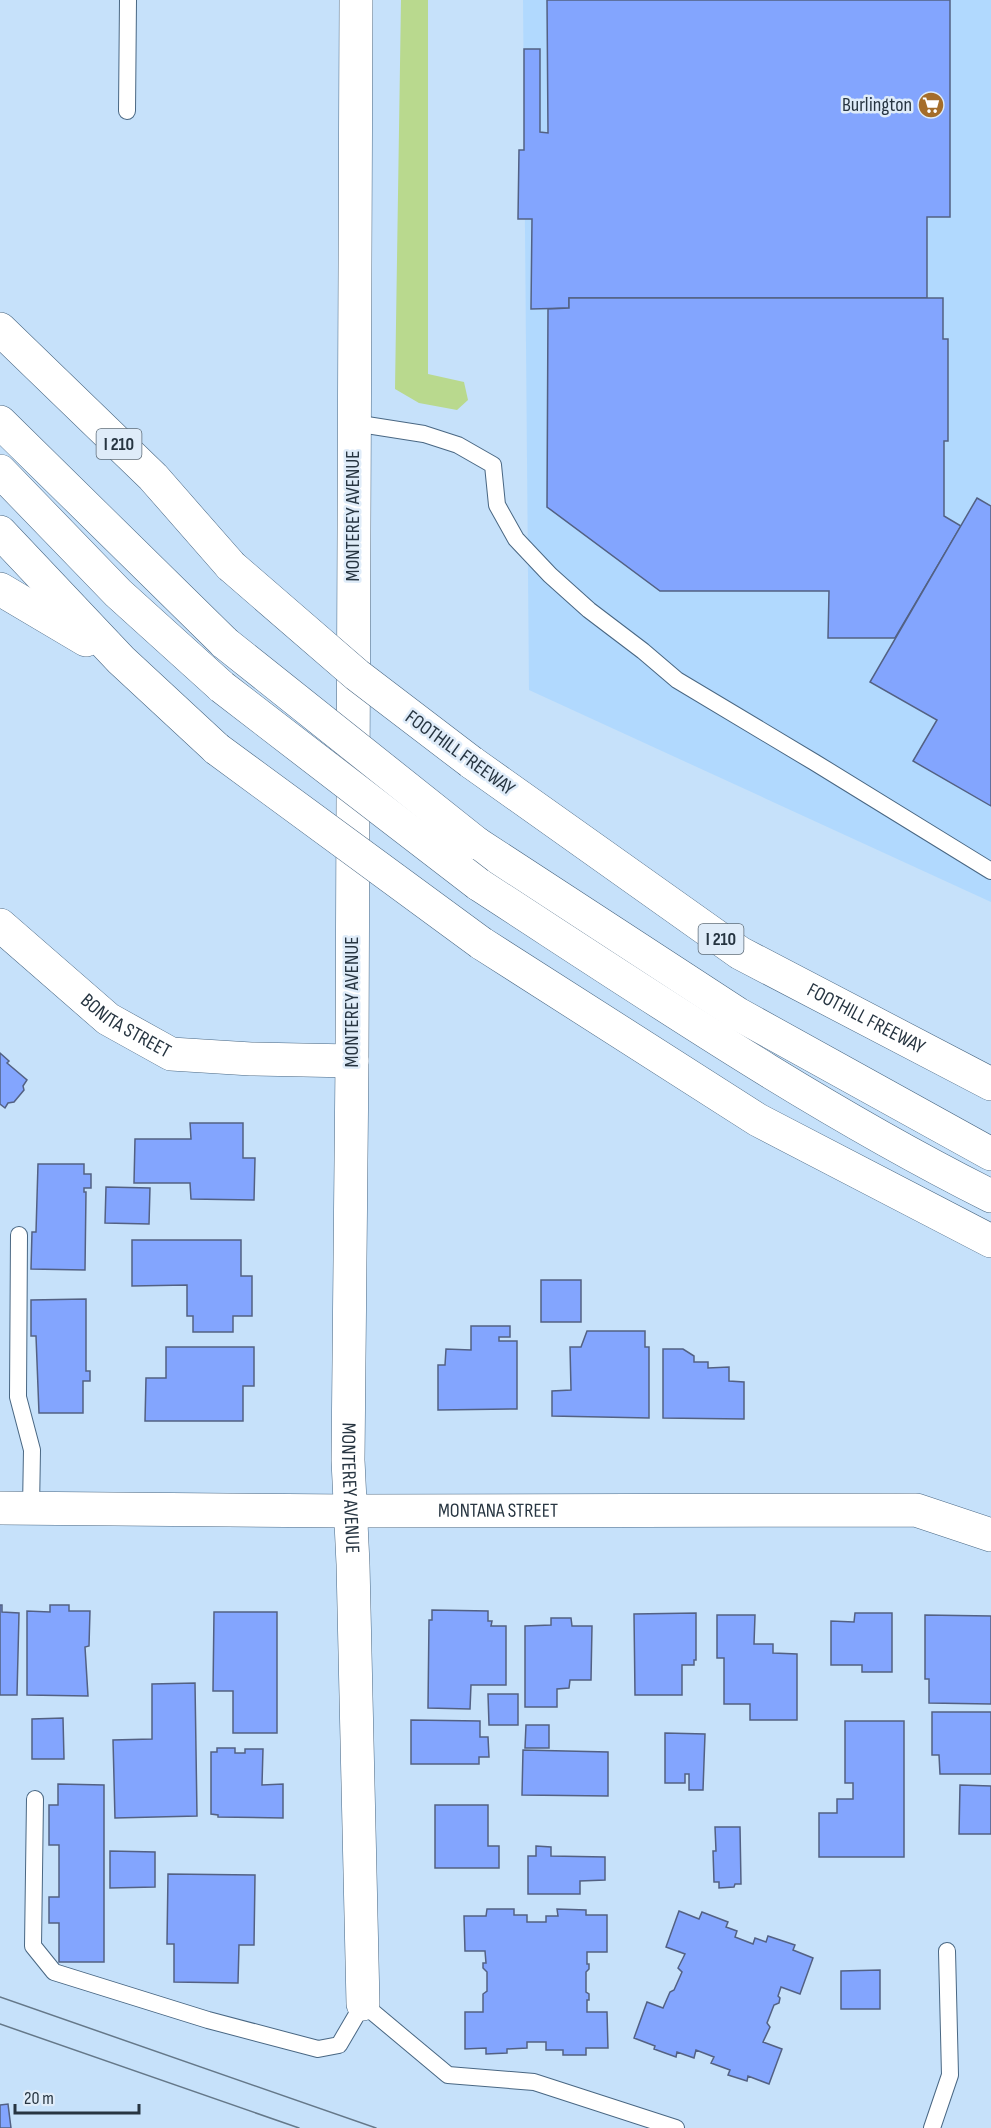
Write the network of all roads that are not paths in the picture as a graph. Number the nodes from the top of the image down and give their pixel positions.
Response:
1 (128, 0) edge
2 (356, 0) edge
3 (127, 111) dead end
4 (0, 329) edge
5 (0, 422) edge
6 (354, 423) junction
7 (0, 471) edge
8 (0, 532) edge
9 (0, 588) edge
10 (121, 660) junction
11 (991, 871) edge
12 (0, 925) edge
13 (352, 1061) junction
14 (991, 1084) edge
15 (991, 1154) edge
16 (991, 1196) edge
17 (19, 1235) dead end
18 (991, 1241) edge
19 (16, 1508) edge
20 (350, 1512) junction
21 (991, 1535) edge
22 (35, 1799) dead end
23 (947, 1952) dead end
24 (363, 2004) junction
25 (676, 2128) edge
26 (932, 2128) edge

1 - 3 lane
2 - 6 main road, MONTEREY AVENUE
4 - 14 main road, FOOTHILL FREEWAY / I 210, bridge
5 - 15 main road, bridge
6 - 11 lane
6 - 13 main road, MONTEREY AVENUE
7 - 16 main road, bridge
8 - 10 main road
9 - 10 main road
10 - 18 main road, bridge
12 - 13 main road, BONITA STREET
13 - 20 main road, MONTEREY AVENUE
17 - 19 lane
19 - 20 main road, MONTANA STREET
20 - 21 main road, MONTANA STREET
20 - 24 main road, MONTEREY AVENUE
22 - 24 lane
23 - 26 lane
24 - 25 lane

